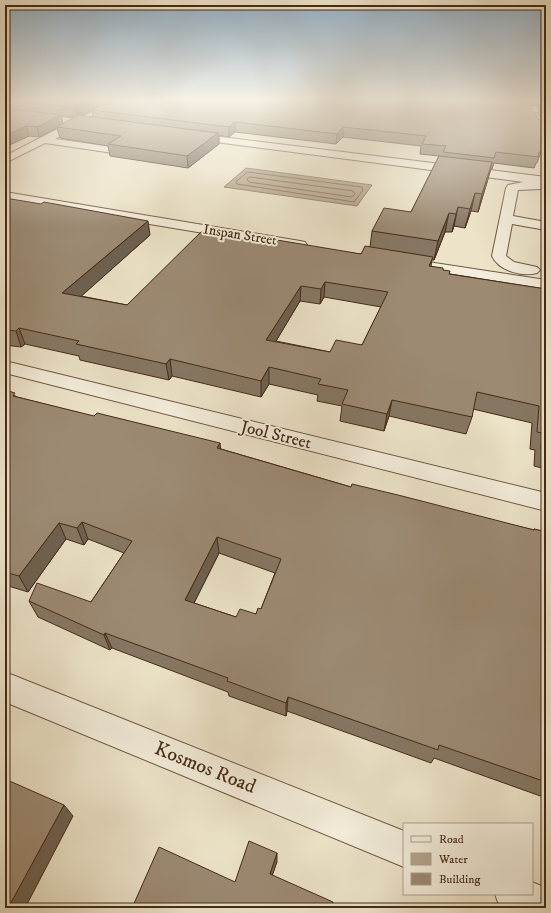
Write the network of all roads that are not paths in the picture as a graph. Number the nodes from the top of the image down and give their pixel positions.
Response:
1 (38, 143) edge
2 (61, 143) edge
3 (239, 143) edge
4 (112, 150) edge
5 (5, 160) edge
6 (546, 181) edge
7 (546, 188) edge
8 (5, 196) edge
9 (506, 217) junction
10 (546, 221) edge
11 (546, 226) edge
12 (311, 246) edge
13 (405, 262) edge
14 (546, 272) edge
15 (546, 285) edge
16 (5, 367) edge
17 (546, 502) edge
18 (5, 687) edge
19 (403, 849) edge
20 (516, 895) edge
21 (546, 907) edge

1 - 5 street
2 - 4 street
3 - 6 street
7 - 9 street
8 - 12 street, Inspan Street
9 - 10 street
9 - 11 street
9 - 14 street
13 - 15 street
16 - 17 street, Jool Street
18 - 19 street, Kosmos Road
20 - 21 street

